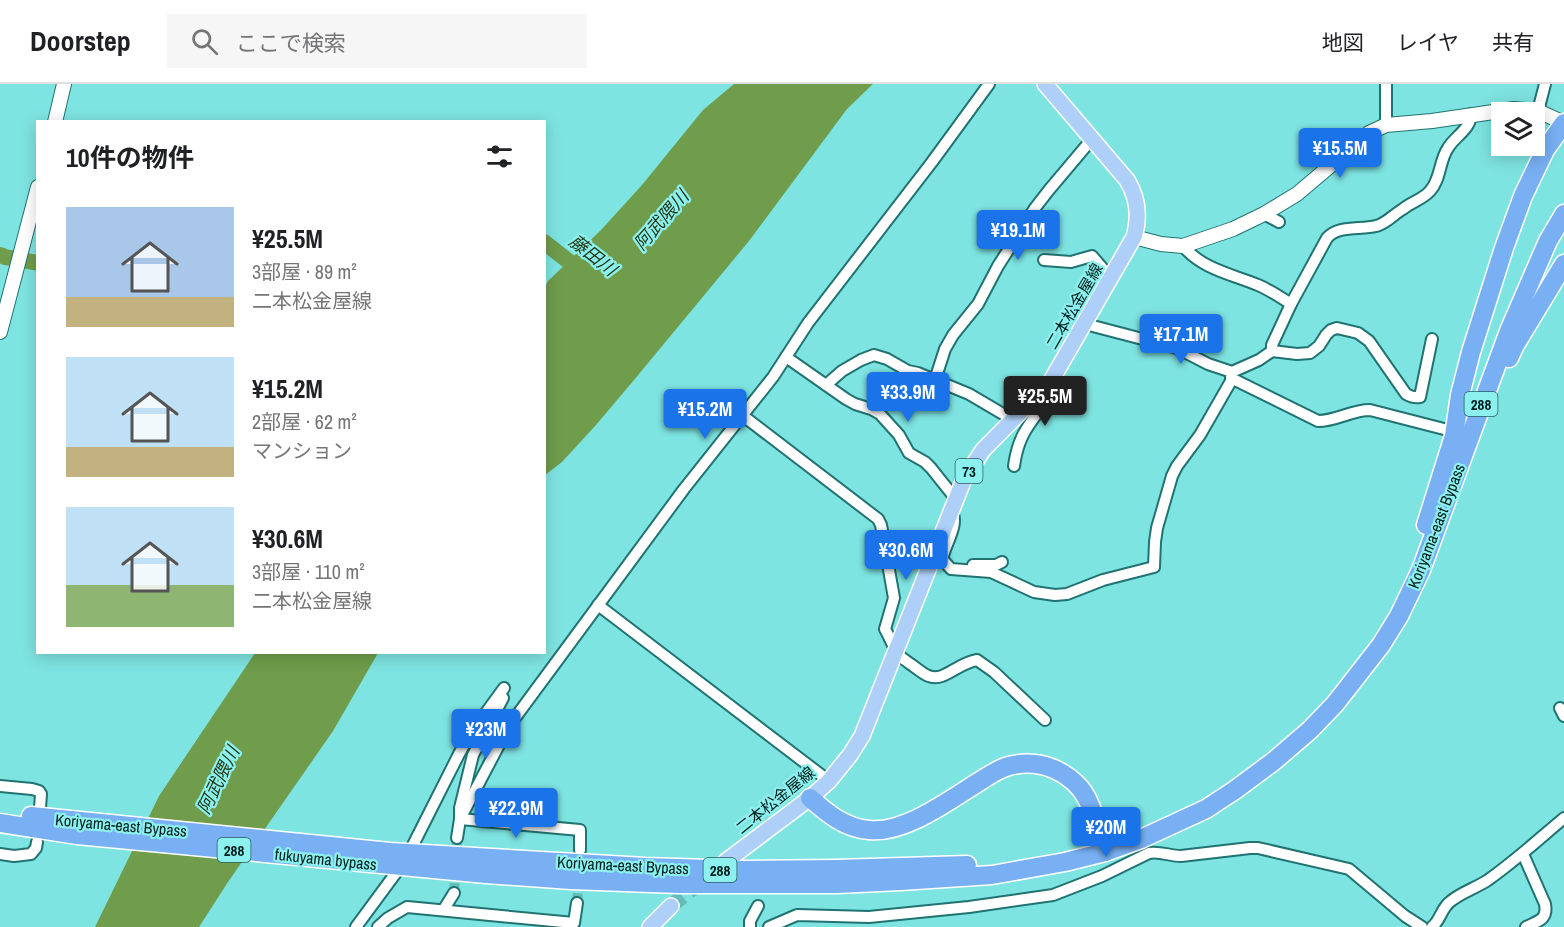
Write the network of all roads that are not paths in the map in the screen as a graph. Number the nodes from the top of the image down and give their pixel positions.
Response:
1 (64, 84) edge
2 (989, 84) edge
3 (1045, 84) edge
4 (1386, 84) edge
5 (1545, 84) edge
6 (1540, 102) edge
7 (1491, 112) edge
8 (1471, 114) junction
9 (1545, 114) edge
10 (55, 120) edge
11 (1564, 123) edge
12 (1386, 125) junction
13 (1092, 139) junction
14 (36, 195) edge
15 (1264, 213) junction
16 (1564, 214) edge
17 (1280, 222) dead end
18 (1134, 237) junction
19 (1183, 246) junction
20 (1044, 260) dead end
21 (1564, 264) edge
22 (1111, 278) junction
23 (7, 287) edge
24 (1291, 304) junction
25 (1187, 323) dead end
26 (1085, 324) junction
27 (0, 332) edge
28 (1432, 339) dead end
29 (1178, 349) junction
30 (1272, 351) junction
31 (786, 357) junction
32 (1232, 375) junction
33 (935, 380) junction
34 (826, 385) junction
35 (1043, 390) junction
36 (1072, 394) dead end
37 (742, 416) junction
38 (1444, 429) dead end
39 (1014, 466) dead end
40 (953, 504) junction
41 (1002, 562) dead end
42 (961, 570) junction
43 (1421, 570) junction
44 (1408, 597) junction
45 (598, 605) junction
46 (895, 650) junction
47 (1045, 720) dead end
48 (829, 781) junction
49 (0, 786) edge
50 (810, 798) junction
51 (40, 808) dead end
52 (0, 813) edge
53 (1564, 818) edge
54 (460, 819) junction
55 (0, 823) edge
56 (94, 829) junction
57 (457, 838) tunnel mouth
58 (38, 842) dead end
59 (1104, 848) junction
60 (580, 850) dead end
61 (0, 854) edge
62 (1523, 854) junction
63 (394, 859) junction
64 (725, 862) dead end
65 (454, 892) tunnel mouth
66 (578, 903) tunnel mouth
67 (670, 906) tunnel mouth
68 (758, 906) dead end
69 (444, 909) junction
70 (869, 922) edge
71 (565, 924) edge
72 (356, 927) edge
73 (378, 927) edge
74 (650, 927) edge
75 (750, 927) edge
76 (769, 927) edge
77 (1422, 927) edge
78 (1432, 927) edge
79 (1526, 927) edge

1 - 10 street
2 - 31 street
3 - 13 main road, 二本松金屋線 / 73
4 - 12 street
5 - 6 street
7 - 8 street
8 - 12 street
8 - 24 street
9 - 11 street
11 - 44 highway
12 - 15 street
13 - 18 main road, 二本松金屋線 / 73
13 - 33 street
14 - 23 street
15 - 17 street
15 - 19 street
16 - 43 highway, Koriyama-east Bypass / 288
18 - 19 street
18 - 22 main road, 二本松金屋線 / 73
19 - 24 street
20 - 22 street
21 - 43 highway
22 - 26 main road, 二本松金屋線 / 73
23 - 27 street
24 - 30 street
25 - 29 street
26 - 29 street
26 - 35 main road, 二本松金屋線 / 73
28 - 30 street
29 - 32 street
30 - 32 street
31 - 34 street
31 - 37 street
32 - 38 street
32 - 42 street
33 - 34 street
33 - 35 street
34 - 40 street
35 - 36 street
35 - 39 street
35 - 40 main road, 二本松金屋線 / 73
37 - 45 street
37 - 46 street
40 - 42 street
40 - 46 main road, 二本松金屋線 / 73
41 - 42 street
43 - 44 highway, Koriyama-east Bypass / 288
44 - 59 highway, Koriyama-east Bypass / 288
45 - 48 street
45 - 54 street
46 - 47 street
46 - 48 main road, 二本松金屋線 / 73
48 - 50 main road, 二本松金屋線 / 73
49 - 51 street
50 - 59 highway
50 - 64 main road, 二本松金屋線 / 73
52 - 56 highway, Koriyama-east Bypass / 288
53 - 62 street
54 - 57 street
54 - 60 street
54 - 63 street
55 - 56 highway, fukuyama bypass / 288
56 - 63 highway, fukuyama bypass / 288
58 - 61 street
59 - 63 highway, Koriyama-east Bypass / 288
62 - 78 street
62 - 79 street
63 - 72 street
65 - 69 street
66 - 71 street
67 - 74 main road
68 - 75 street
69 - 71 street
69 - 73 street
70 - 76 street
70 - 77 street

